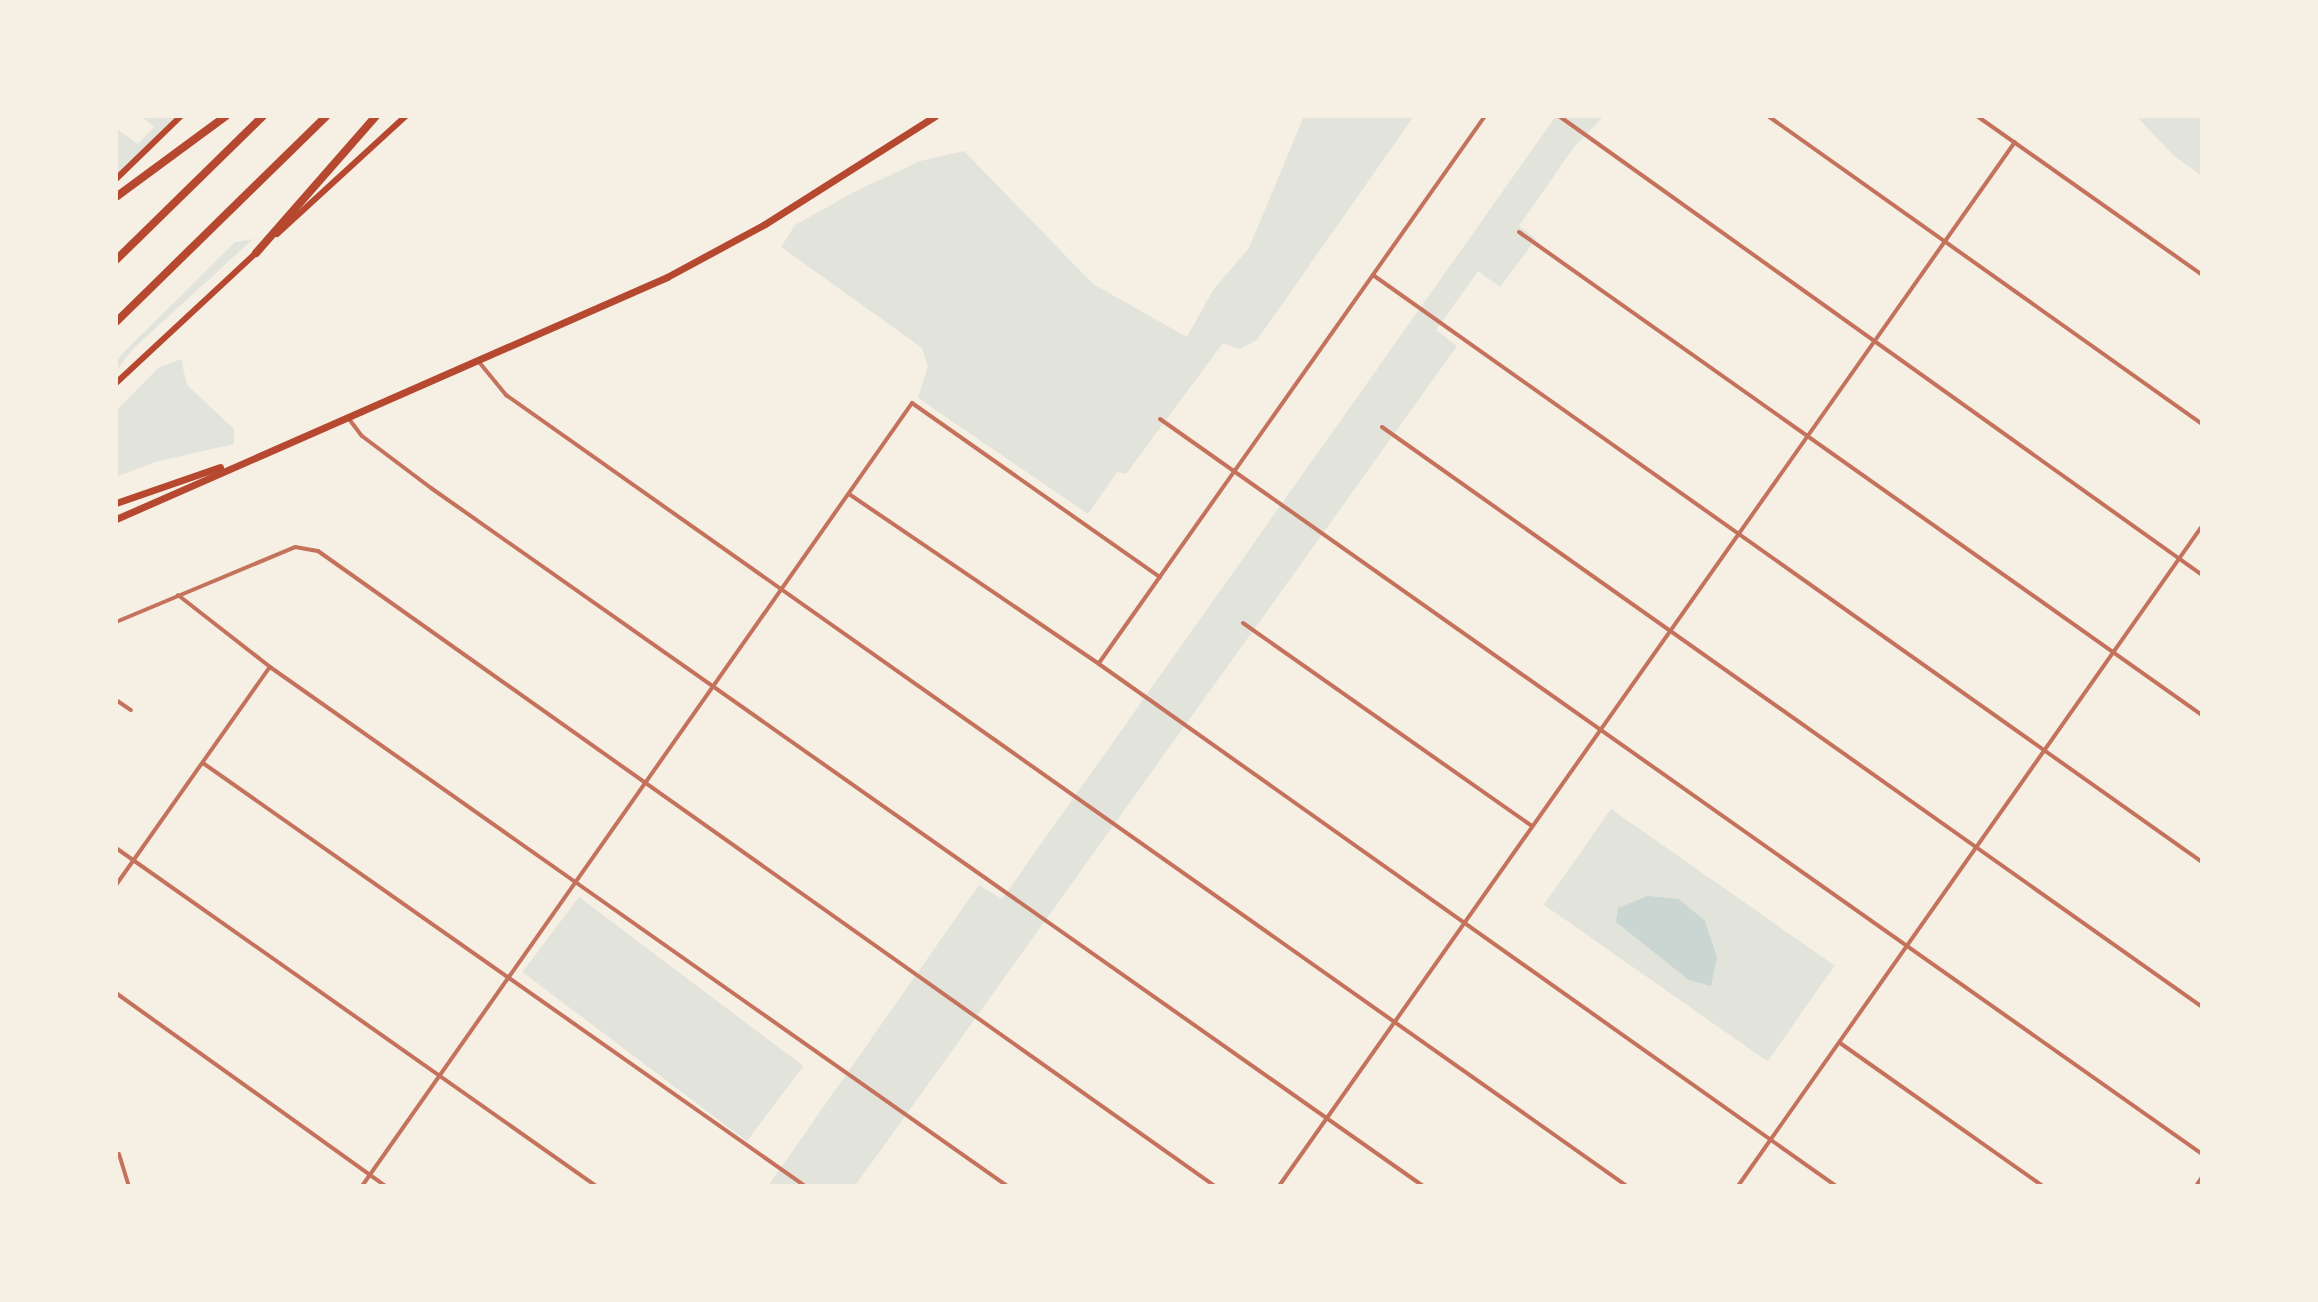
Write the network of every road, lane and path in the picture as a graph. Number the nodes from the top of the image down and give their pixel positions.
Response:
1 (181, 116) edge
2 (226, 116) edge
3 (263, 116) edge
4 (326, 116) edge
5 (376, 116) edge
6 (406, 116) edge
7 (935, 116) edge
8 (1485, 116) edge
9 (1559, 116) edge
10 (1768, 116) edge
11 (1977, 116) edge
12 (2015, 142) junction
13 (116, 179) edge
14 (116, 197) edge
15 (1519, 232) dead end
16 (1944, 241) junction
17 (256, 253) junction
18 (116, 260) edge
19 (1373, 275) junction
20 (2202, 275) edge
21 (116, 322) edge
22 (1876, 338) junction
23 (479, 362) junction
24 (116, 383) edge
25 (348, 416) junction
26 (1160, 419) dead end
27 (2202, 424) edge
28 (1382, 427) dead end
29 (1809, 437) junction
30 (234, 463) junction
31 (1235, 471) junction
32 (848, 493) junction
33 (116, 503) edge
34 (116, 519) edge
35 (2202, 526) edge
36 (1741, 534) junction
37 (2180, 557) junction
38 (2202, 575) edge
39 (1160, 577) junction
40 (781, 590) junction
41 (178, 595) junction
42 (116, 622) edge
43 (1243, 623) dead end
44 (1670, 632) junction
45 (2115, 652) junction
46 (1099, 664) junction
47 (270, 667) junction
48 (714, 686) junction
49 (116, 700) edge
50 (131, 710) dead end
51 (2202, 715) edge
52 (1602, 729) junction
53 (2045, 751) junction
54 (203, 763) junction
55 (645, 784) junction
56 (1532, 826) junction
57 (1976, 846) junction
58 (116, 848) edge
59 (134, 861) junction
60 (2202, 862) edge
61 (575, 881) junction
62 (116, 885) edge
63 (1463, 924) junction
64 (1908, 945) junction
65 (509, 979) junction
66 (116, 993) edge
67 (2202, 1007) edge
68 (1395, 1022) junction
69 (1840, 1043) junction
70 (440, 1077) junction
71 (1327, 1118) junction
72 (1772, 1140) junction
73 (119, 1154) dead end
74 (2202, 1154) edge
75 (370, 1175) junction
76 (2202, 1177) edge
77 (129, 1186) edge
78 (362, 1186) edge
79 (386, 1186) edge
80 (596, 1186) edge
81 (805, 1186) edge
82 (1007, 1186) edge
83 (1215, 1186) edge
84 (1279, 1186) edge
85 (1423, 1186) edge
86 (1627, 1186) edge
87 (1738, 1186) edge
88 (1836, 1186) edge
89 (2043, 1186) edge
90 (2196, 1186) edge

1 - 13 main road
2 - 14 highway
3 - 18 highway
4 - 21 highway
5 - 17 highway
6 - 17 main road
7 - 23 main road
8 - 19 street
9 - 22 street
10 - 16 street
11 - 12 street
12 - 16 street
12 - 20 street
15 - 29 street
16 - 22 street
16 - 27 street
17 - 24 main road
19 - 31 street
19 - 36 street
22 - 29 street
22 - 37 street
23 - 25 main road
23 - 40 street
25 - 30 main road
25 - 48 street
26 - 31 street
28 - 44 street
29 - 36 street
29 - 45 street
30 - 33 main road
30 - 34 main road
31 - 39 street
31 - 52 street
32 - 39 street
32 - 40 street
32 - 46 street
35 - 37 street
36 - 44 street
36 - 53 street
37 - 38 street
37 - 45 street
39 - 46 street
40 - 48 street
40 - 68 street
41 - 42 street
41 - 47 street
41 - 55 street
43 - 56 street
44 - 52 street
44 - 57 street
45 - 51 street
45 - 53 street
46 - 63 street
47 - 54 street
47 - 61 street
48 - 55 street
48 - 71 street
49 - 50 street
52 - 56 street
52 - 64 street
53 - 57 street
53 - 60 street
54 - 59 street
54 - 65 street
55 - 61 street
55 - 83 street
56 - 63 street
57 - 64 street
57 - 67 street
58 - 59 street
59 - 62 street
59 - 70 street
61 - 65 street
61 - 82 street
63 - 68 street
63 - 72 street
64 - 69 street
64 - 74 street
65 - 70 street
65 - 81 street
66 - 75 street
68 - 71 street
68 - 86 street
69 - 72 street
69 - 89 street
70 - 75 street
70 - 80 street
71 - 84 street
71 - 85 street
72 - 87 street
72 - 88 street
73 - 77 street
75 - 78 street
75 - 79 street
76 - 90 street

